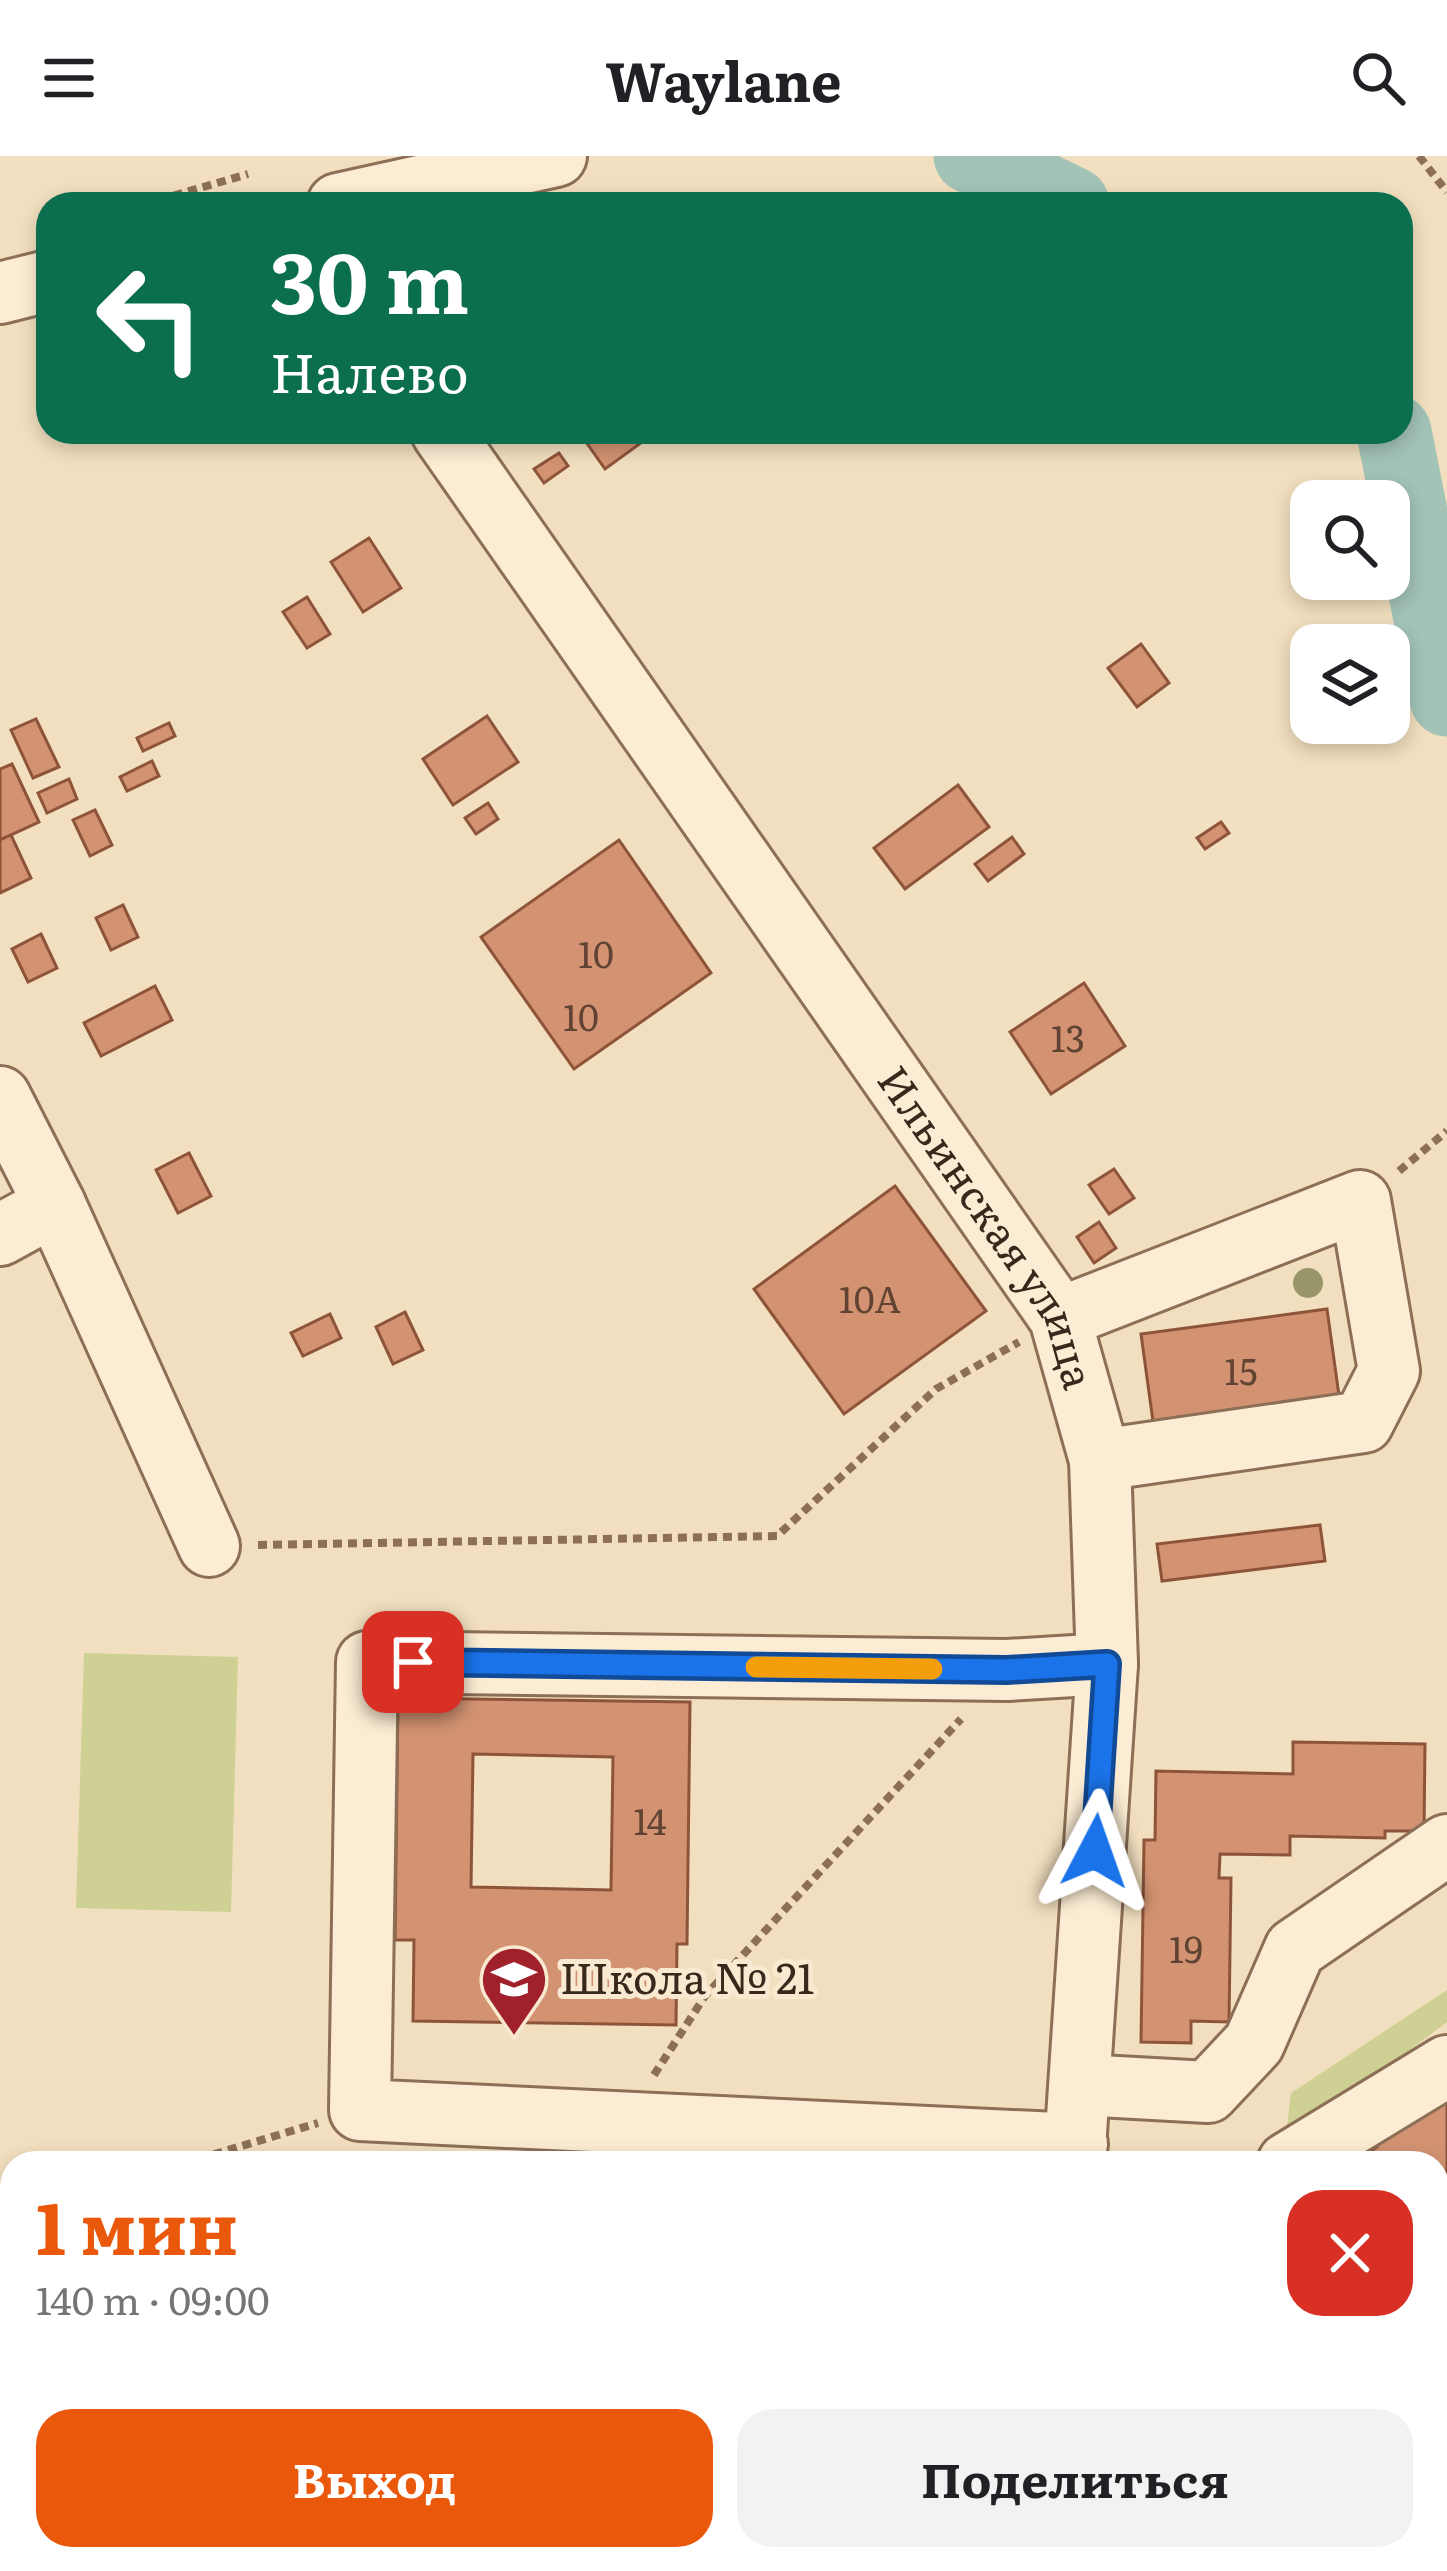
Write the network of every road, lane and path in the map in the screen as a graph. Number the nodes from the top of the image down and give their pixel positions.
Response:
1 (556, 156) edge
2 (1419, 156) edge
3 (248, 174) dead end
4 (1447, 191) edge
5 (186, 192) edge
6 (392, 192) edge
7 (36, 284) edge
8 (0, 293) edge
9 (450, 444) edge
10 (0, 1097) edge
11 (1447, 1132) edge
12 (1360, 1201) junction
13 (55, 1205) junction
14 (0, 1234) edge
15 (1060, 1318) junction
16 (1100, 1460) junction
17 (209, 1546) joint
18 (1107, 1664) junction
19 (1007, 1670) junction
20 (1447, 1845) edge
21 (1447, 2066) edge
22 (1081, 2085) junction
23 (360, 2110) junction
24 (625, 2121) junction
25 (225, 2151) edge
26 (1034, 2151) edge
27 (1075, 2151) edge
28 (1308, 2151) edge

1 - 6 street
2 - 4 path
3 - 5 path
7 - 8 street
9 - 15 street, Ильинская улица
10 - 13 street
11 - 12 path
12 - 15 street
12 - 16 street
13 - 14 street
13 - 17 street
15 - 16 street, Ильинская улица
15 - 17 path
16 - 18 street, Ильинская улица
18 - 19 street
18 - 22 street, Ильинская улица
19 - 23 street
19 - 24 path
20 - 22 street
21 - 28 street
22 - 27 street, Ильинская улица
23 - 24 street
23 - 25 path
24 - 26 street

